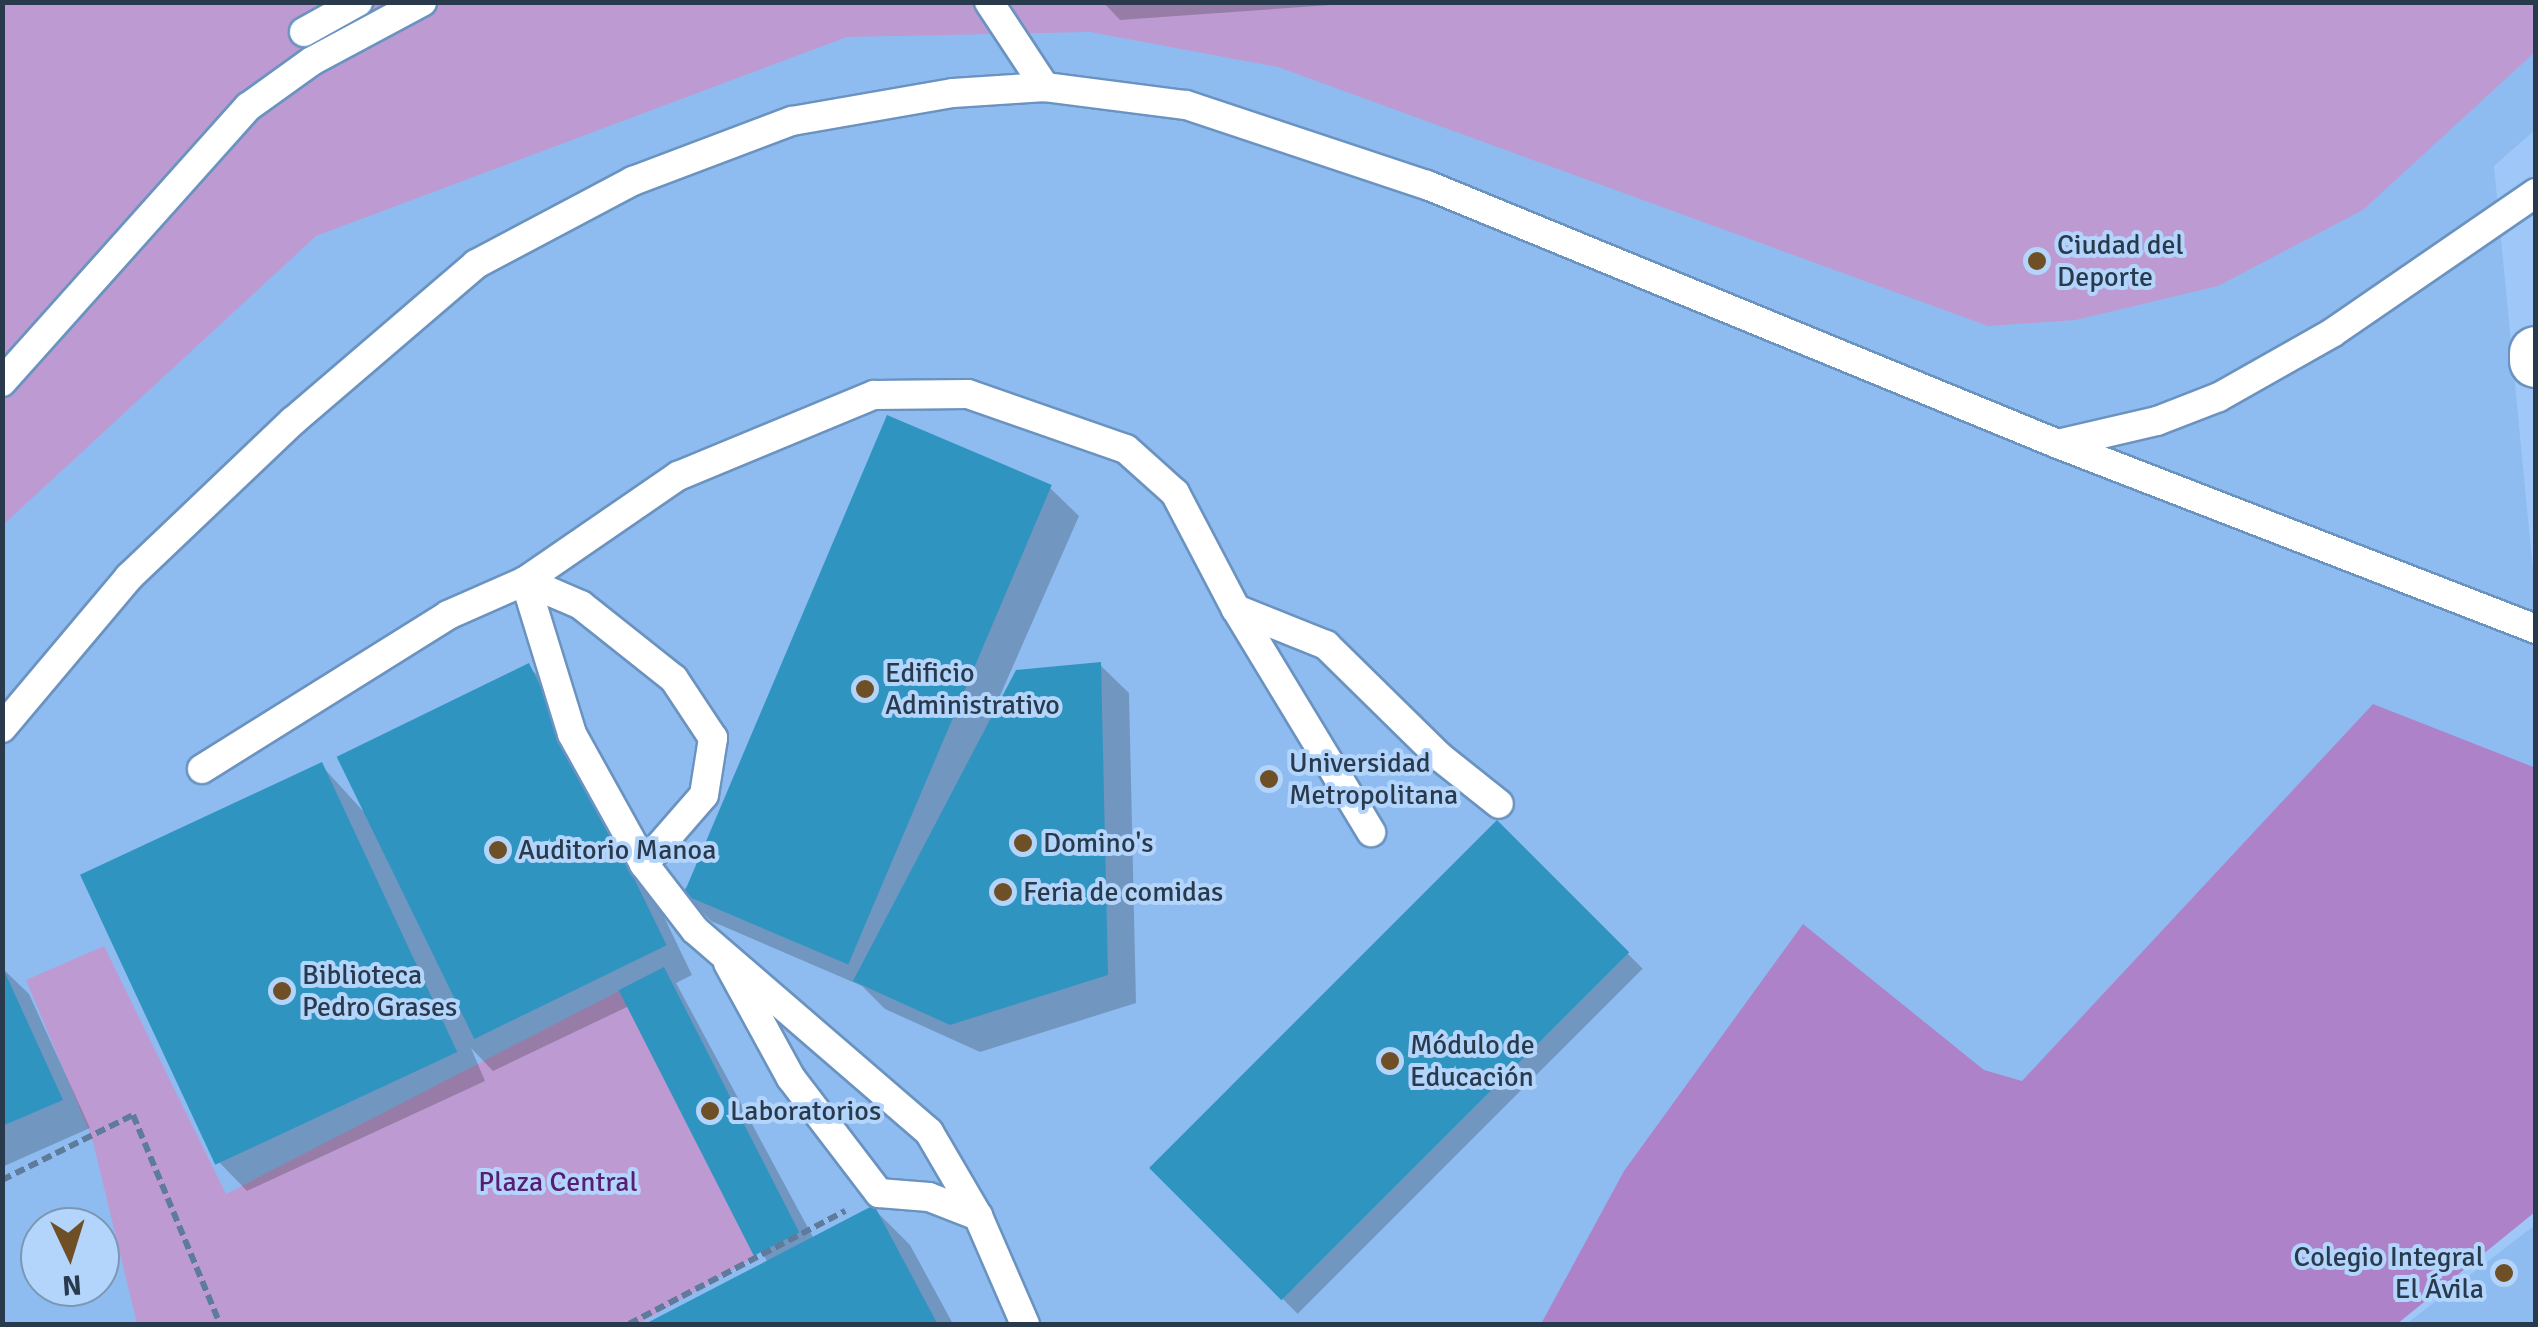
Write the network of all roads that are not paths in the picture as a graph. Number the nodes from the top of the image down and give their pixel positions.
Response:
1 (358, 2) edge
2 (422, 2) edge
3 (989, 2) edge
4 (304, 32) dead end
5 (1045, 87) junction
6 (2536, 194) edge
7 (2, 382) edge
8 (2058, 444) junction
9 (525, 581) junction
10 (1236, 608) junction
11 (2536, 628) edge
12 (2, 728) edge
13 (202, 768) dead end
14 (1499, 804) dead end
15 (1372, 832) dead end
16 (644, 864) junction
17 (722, 952) junction
18 (978, 1216) junction
19 (1025, 1324) edge

1 - 4 lane
2 - 7 lane
3 - 5 lane
5 - 8 lane
5 - 12 lane
6 - 8 lane
8 - 11 lane
9 - 10 lane
9 - 13 lane
9 - 16 lane
9 - 16 lane
10 - 14 lane
10 - 15 lane
16 - 17 lane
17 - 18 lane
17 - 18 lane
18 - 19 lane

